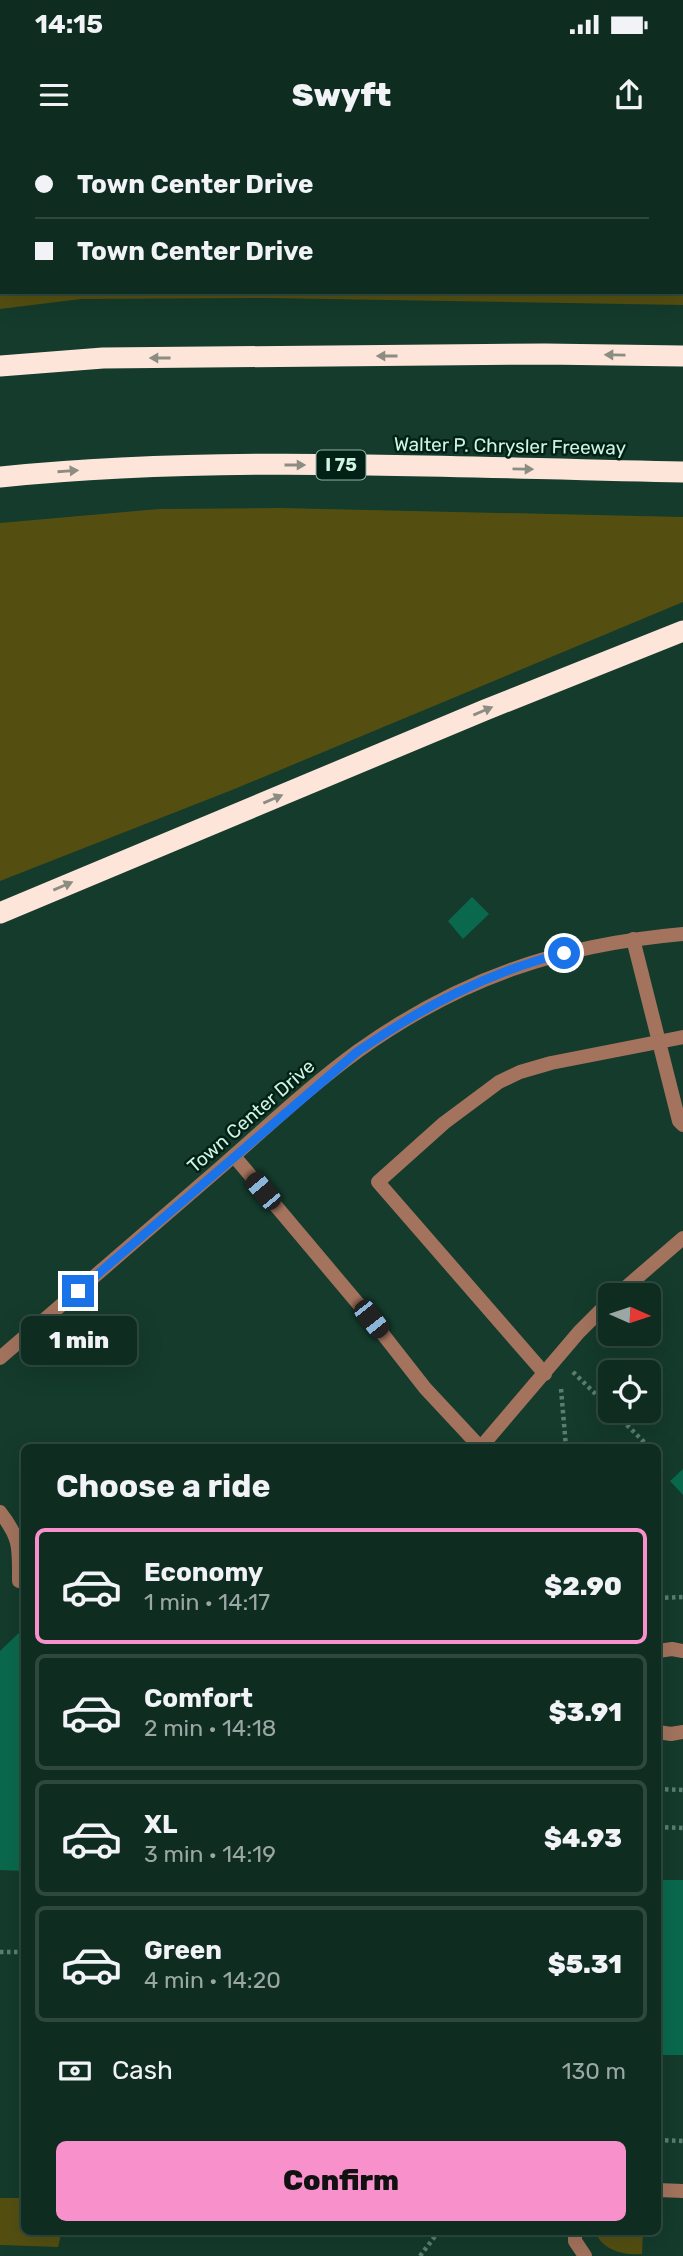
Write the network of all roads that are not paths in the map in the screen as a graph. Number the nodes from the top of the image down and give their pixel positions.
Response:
1 (683, 356) edge
2 (0, 366) edge
3 (683, 472) edge
4 (0, 477) edge
5 (683, 631) edge
6 (0, 913) edge
7 (683, 934) edge
8 (633, 939) junction
9 (683, 1037) edge
10 (657, 1041) junction
11 (683, 1125) edge
12 (234, 1156) junction
13 (683, 1238) edge
14 (631, 1283) edge
15 (598, 1313) edge
16 (0, 1358) edge
17 (545, 1374) junction
18 (477, 1444) edge
19 (483, 1444) edge
20 (0, 1512) edge
21 (21, 1569) edge
22 (661, 1651) edge
23 (683, 1651) edge
24 (661, 1732) edge
25 (683, 1732) edge
26 (661, 2190) edge
27 (683, 2191) edge
28 (575, 2235) edge
29 (585, 2256) edge

1 -> 2 highway
4 -> 3 highway, Walter P. Chrysler Freeway / I 75
6 -> 5 highway
7 - 8 street, Town Center Drive
8 - 10 street
8 - 12 street, Town Center Drive
9 - 10 street
10 - 11 street
10 - 17 street
12 - 16 street, Town Center Drive
12 - 18 street
13 - 14 street
15 - 17 street
17 - 19 street
20 - 21 street
22 - 23 street
24 - 25 street
26 - 27 street
28 - 29 street

